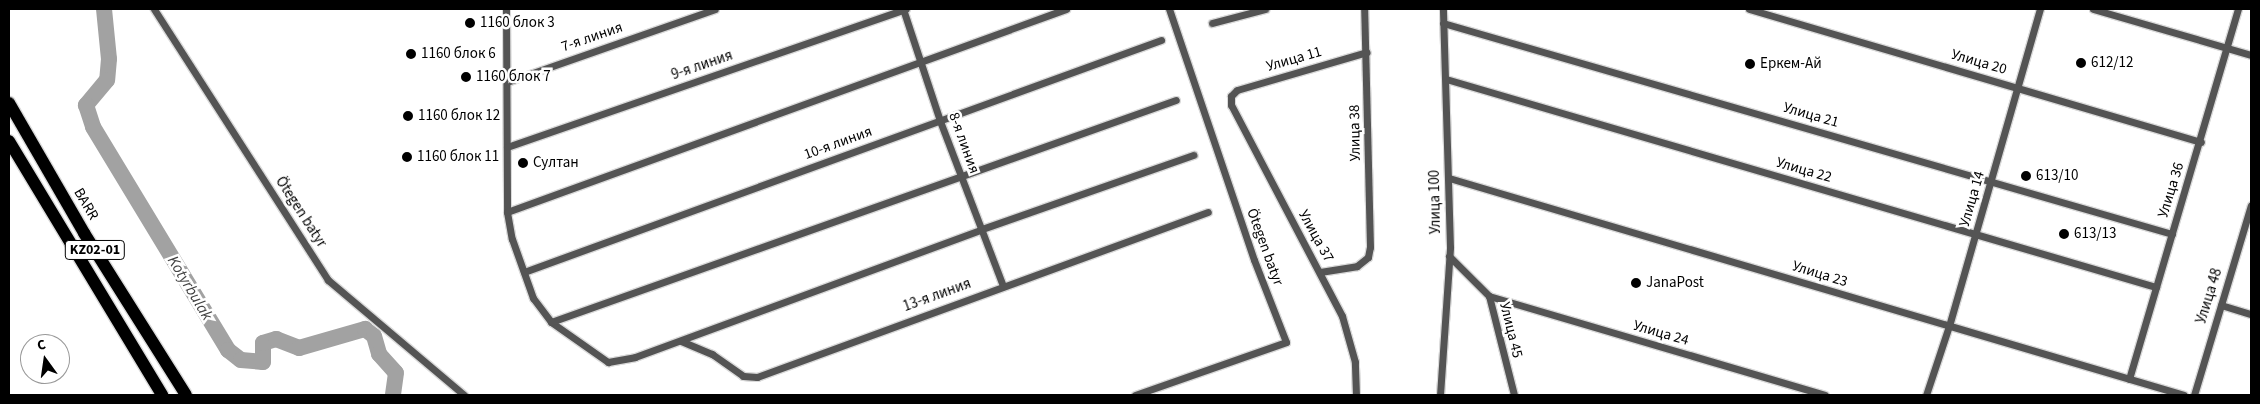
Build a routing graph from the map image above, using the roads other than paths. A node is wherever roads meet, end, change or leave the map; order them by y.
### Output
1 (154, 9) edge
2 (506, 9) edge
3 (715, 9) edge
4 (904, 9) edge
5 (1066, 9) edge
6 (1169, 9) edge
7 (1265, 9) edge
8 (1364, 9) edge
9 (1443, 9) edge
10 (1749, 9) edge
11 (2040, 9) edge
12 (2093, 9) edge
13 (2238, 9) edge
14 (1212, 23) dead end
15 (1443, 23) junction
16 (1161, 40) dead end
17 (2227, 48) junction
18 (1367, 52) junction
19 (2251, 55) edge
20 (920, 60) junction
21 (1446, 79) junction
22 (507, 82) junction
23 (2018, 88) junction
24 (1231, 96) joint
25 (1176, 100) dead end
26 (9, 103) edge
27 (940, 121) junction
28 (9, 141) edge
29 (2201, 142) junction
30 (507, 147) junction
31 (1193, 155) dead end
32 (961, 176) junction
33 (1449, 178) junction
34 (1991, 182) junction
35 (2251, 204) edge
36 (507, 212) junction
37 (1208, 212) dead end
38 (982, 229) junction
39 (1976, 234) junction
40 (2172, 234) junction
41 (1449, 256) junction
42 (524, 272) junction
43 (1320, 272) junction
44 (1003, 286) junction
45 (2156, 287) junction
46 (1489, 296) junction
47 (2221, 306) junction
48 (2251, 314) edge
49 (551, 322) junction
50 (1949, 326) junction
51 (681, 341) junction
52 (2129, 379) junction
53 (162, 395) edge
54 (186, 395) edge
55 (464, 395) edge
56 (1135, 395) edge
57 (1356, 395) edge
58 (1440, 395) edge
59 (1514, 395) edge
60 (1825, 395) edge
61 (1926, 395) edge
62 (2184, 395) edge
63 (2194, 395) edge

1 - 55 street, Ötegen batyr
2 - 22 street
3 - 22 street, 7-я линия
4 - 20 street, 8-я линия
4 - 30 street, 9-я линия
5 - 20 street
6 - 56 street, Ötegen batyr
7 - 14 street
8 - 18 street, Улица 38
9 - 15 street, Улица 100
10 - 23 street, Улица 20
11 - 23 street, Улица 14
12 - 17 street
13 - 17 street, Улица 36
15 - 21 street, Улица 100
15 - 34 street, Улица 21
16 - 27 street, 10-я линия
17 - 19 street
17 - 29 street, Улица 36
18 - 24 street, Улица 11
18 - 43 street, Улица 38
20 - 27 street, 8-я линия
20 - 36 street
21 - 33 street, Улица 100
21 - 39 street, Улица 22
22 - 30 street
23 - 29 street, Улица 20
23 - 34 street, Улица 14
24 - 43 street, Улица 37
25 - 32 street
26 - 54 highway, BARR / KZ02-01
27 - 32 street, 8-я линия
27 - 42 street, 10-я линия
28 - 53 highway, KZ02-01
29 - 40 street, Улица 36
30 - 36 street
31 - 38 street
32 - 38 street, 8-я линия
32 - 49 street
33 - 41 street, Улица 100
33 - 50 street, Улица 23
34 - 39 street, Улица 14
34 - 40 street, Улица 21
35 - 47 street, Улица 48
36 - 42 street
37 - 44 street, 13-я линия
38 - 44 street, 8-я линия
38 - 51 street
39 - 45 street, Улица 22
39 - 50 street, Улица 14
40 - 45 street, Улица 36
41 - 46 street, Улица 45
41 - 58 street, Улица 100
42 - 49 street
43 - 57 street, Улица 37
44 - 51 street, 13-я линия
45 - 52 street, Улица 36
46 - 59 street, Улица 45
46 - 60 street, Улица 24
47 - 48 street
47 - 63 street, Улица 48
49 - 51 street
50 - 52 street, Улица 23
50 - 61 street, Улица 14
52 - 62 street, Улица 23

